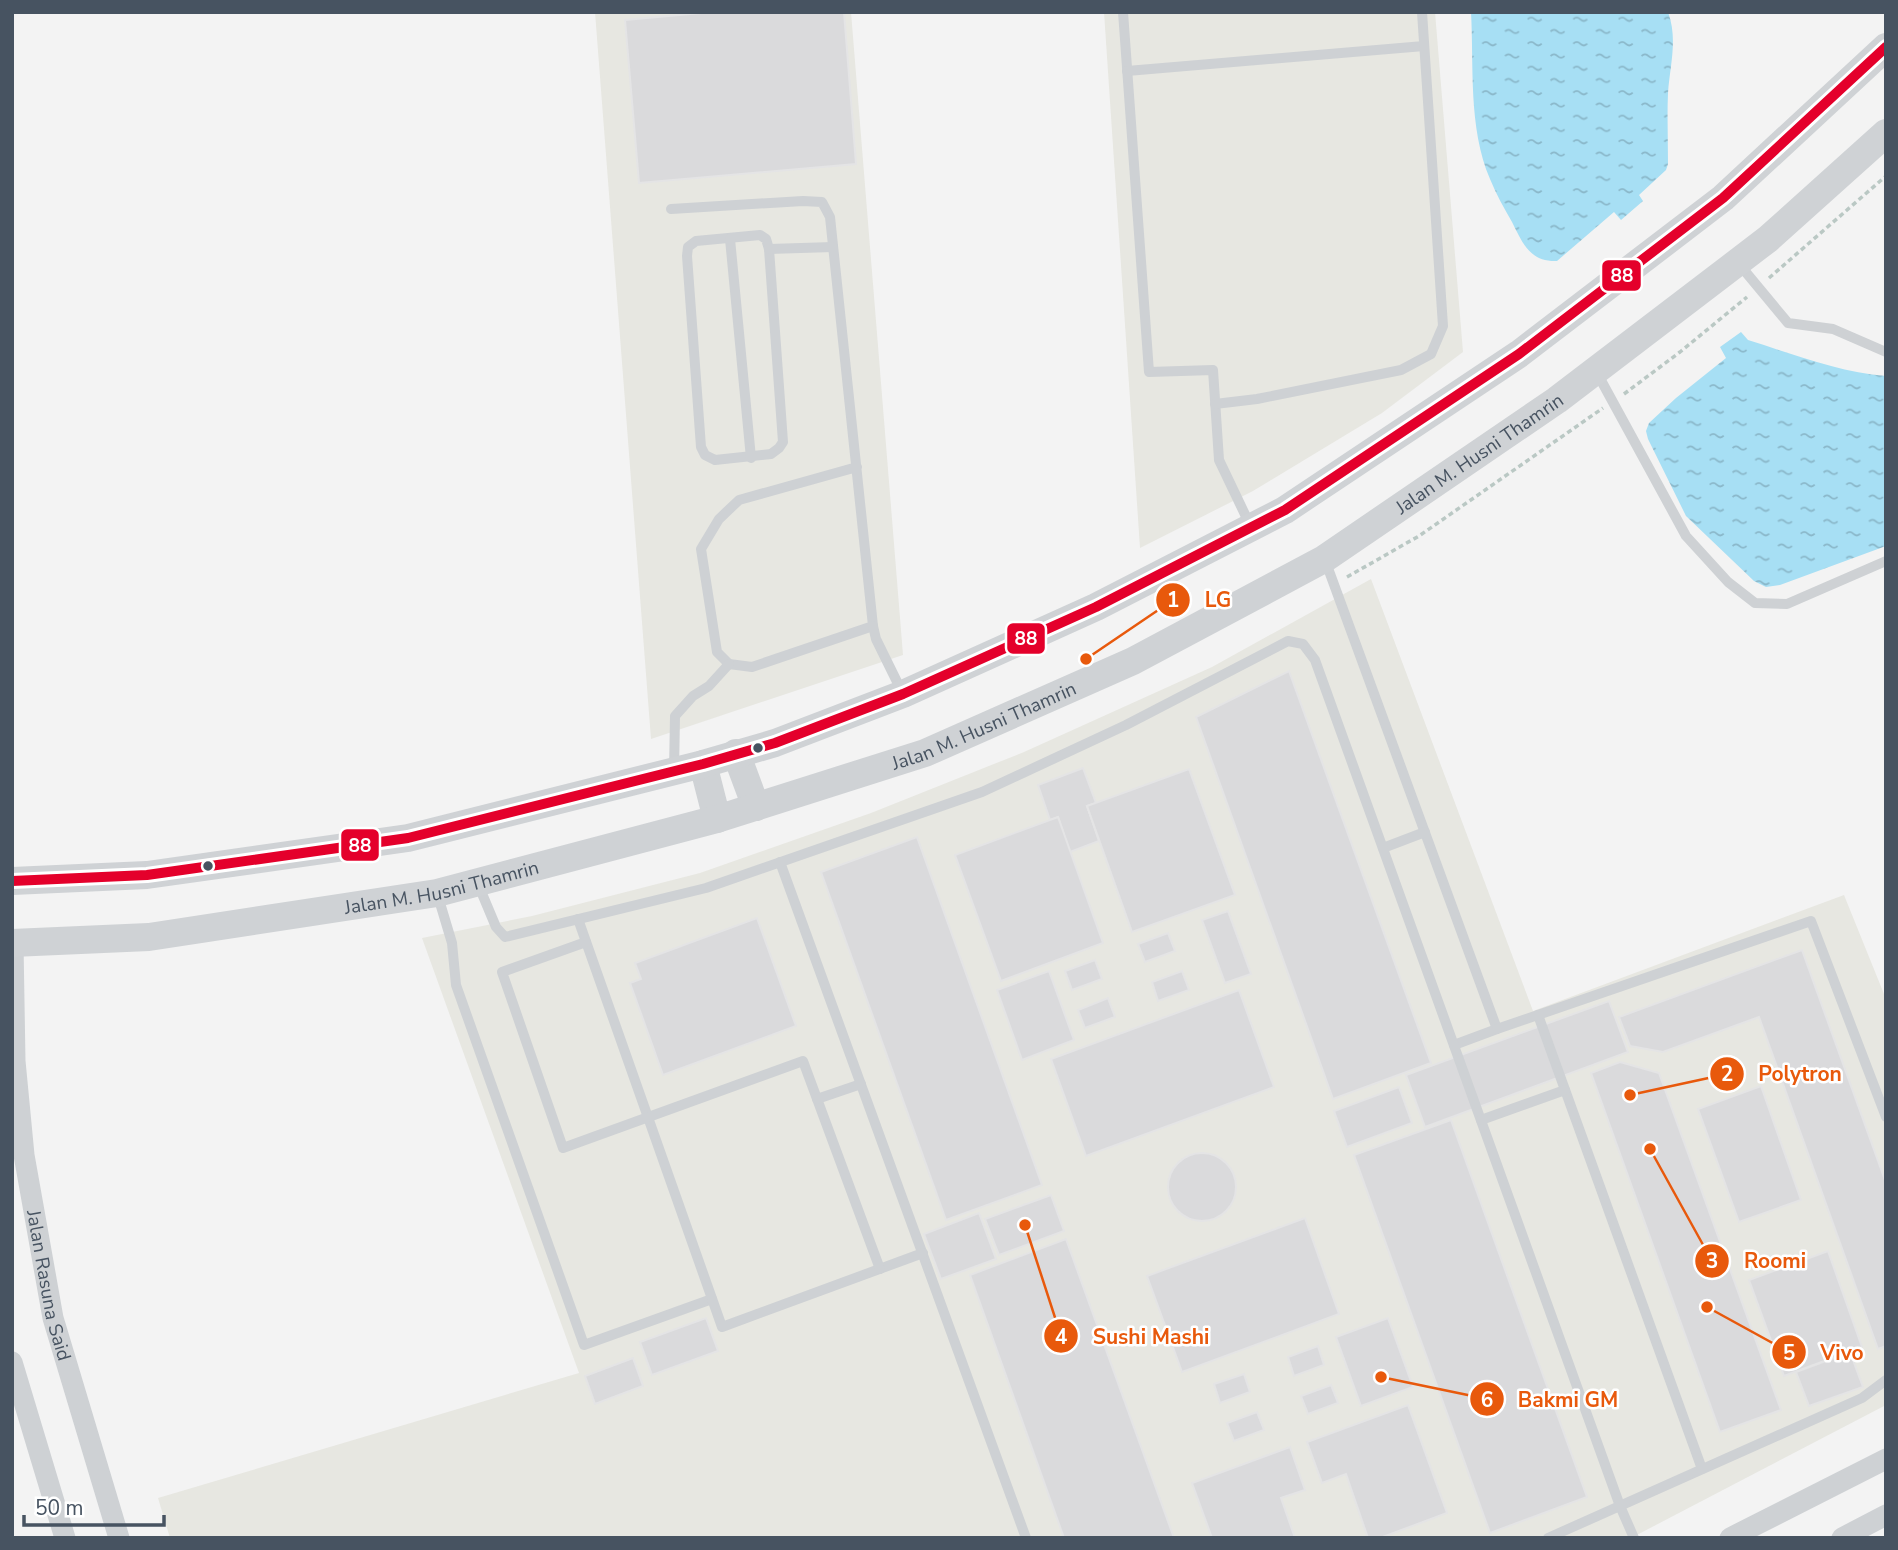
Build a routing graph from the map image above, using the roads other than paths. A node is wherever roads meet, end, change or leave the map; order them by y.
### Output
1 (1123, 12) edge
2 (1422, 12) edge
3 (1424, 46) junction
4 (1886, 47) edge
5 (1127, 71) junction
6 (1886, 134) edge
7 (671, 209) dead end
8 (730, 239) junction
9 (833, 247) junction
10 (769, 249) junction
11 (1738, 262) junction
12 (1886, 352) edge
13 (1596, 370) junction
14 (1215, 404) junction
15 (751, 457) junction
16 (857, 467) junction
17 (1251, 527) junction
18 (1324, 559) junction
19 (1886, 561) edge
20 (873, 626) junction
21 (729, 664) junction
22 (903, 694) junction
23 (736, 753) junction
24 (703, 764) junction
25 (674, 771) junction
26 (756, 807) junction
27 (718, 818) junction
28 (1424, 832) junction
29 (1383, 848) junction
30 (780, 862) junction
31 (12, 881) edge
32 (477, 882) junction
33 (437, 893) junction
34 (578, 919) junction
35 (586, 942) junction
36 (13, 943) edge
37 (1538, 1015) junction
38 (1497, 1029) junction
39 (1454, 1045) junction
40 (861, 1084) junction
41 (1565, 1090) junction
42 (817, 1099) junction
43 (648, 1118) junction
44 (1886, 1118) edge
45 (1480, 1120) junction
46 (21, 1189) edge
47 (923, 1253) junction
48 (880, 1269) junction
49 (712, 1299) junction
50 (12, 1362) edge
51 (1886, 1380) edge
52 (1886, 1459) edge
53 (1702, 1469) junction
54 (1620, 1506) junction
55 (1886, 1515) edge
56 (1844, 1537) edge
57 (65, 1538) edge
58 (119, 1538) edge
59 (1026, 1538) edge
60 (1548, 1538) edge
61 (1634, 1538) edge
62 (1730, 1538) edge

1 - 5 lane
2 - 3 lane
3 - 5 lane
3 - 14 lane
4 - 17 main road
5 - 14 lane
6 - 11 main road, Jalan M. Husni Thamrin
7 - 9 lane
8 - 10 lane
8 - 15 lane
8 - 15 lane
9 - 10 lane
9 - 16 lane
10 - 15 lane
11 - 12 lane
11 - 13 main road, Jalan M. Husni Thamrin
13 - 18 main road, Jalan M. Husni Thamrin
13 - 19 lane
14 - 17 lane
16 - 20 lane
16 - 21 lane
17 - 22 main road
18 - 26 main road, Jalan M. Husni Thamrin
18 - 28 lane
20 - 21 lane
20 - 22 lane
21 - 25 lane
22 - 23 main road
23 - 24 main road
23 - 26 main road
24 - 25 main road
24 - 27 main road
25 - 31 main road
26 - 27 main road, Jalan M. Husni Thamrin
27 - 32 main road, Jalan M. Husni Thamrin
28 - 29 lane
28 - 38 lane
29 - 30 lane
29 - 39 lane
30 - 34 lane
30 - 40 lane
32 - 33 main road, Jalan M. Husni Thamrin
32 - 34 lane
33 - 36 main road, Jalan M. Husni Thamrin
33 - 49 lane
34 - 35 lane
35 - 43 lane
35 - 43 lane
36 - 46 street, Jalan Rasuna Said
37 - 38 lane
37 - 41 lane
37 - 44 lane
38 - 39 lane
39 - 45 lane
40 - 42 lane
40 - 47 lane
41 - 45 lane
41 - 53 lane
42 - 43 lane
42 - 48 lane
43 - 49 lane
45 - 54 lane
46 - 58 street, Jalan Rasuna Said
47 - 48 lane
47 - 59 lane
48 - 49 lane
50 - 57 street
51 - 53 lane
52 - 62 street
53 - 54 lane
54 - 60 lane
54 - 61 lane
55 - 56 street

